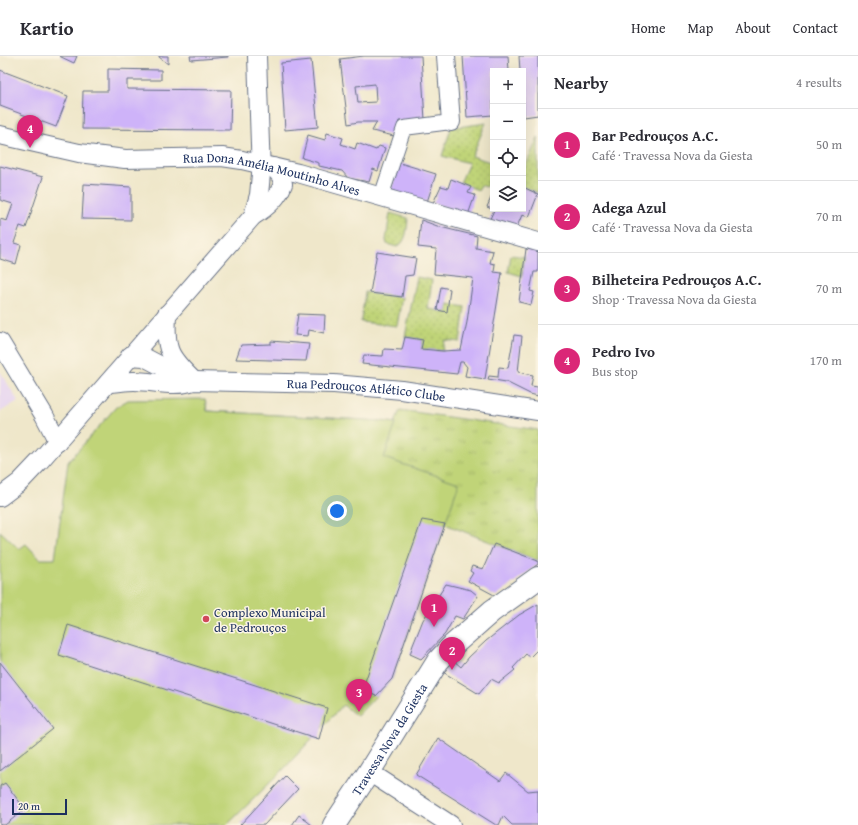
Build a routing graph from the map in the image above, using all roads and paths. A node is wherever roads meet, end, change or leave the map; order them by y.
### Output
1 (257, 56) edge
2 (446, 56) edge
3 (452, 122) joint
4 (0, 135) edge
5 (267, 165) junction
6 (381, 197) junction
7 (538, 242) edge
8 (167, 314) junction
9 (0, 342) edge
10 (130, 356) junction
11 (194, 381) junction
12 (108, 383) junction
13 (538, 411) edge
14 (58, 442) junction
15 (0, 497) edge
16 (538, 578) edge
17 (369, 772) junction
18 (334, 825) edge
19 (451, 825) edge

1 - 5 street
2 - 3 street
3 - 6 street
4 - 5 street, Rua Dona Amélia Moutinho Alves
5 - 6 street, Rua Dona Amélia Moutinho Alves
5 - 8 street
6 - 7 street, Rua Dona Amélia Moutinho Alves
8 - 10 street
8 - 11 street
9 - 14 street
10 - 11 street, Rua Pedrouços Atlético Clube
10 - 12 street
11 - 12 street, Rua Pedrouços Atlético Clube
11 - 13 street, Rua Pedrouços Atlético Clube
12 - 14 street
14 - 15 street
16 - 17 street, Travessa Nova da Giesta
17 - 18 street, Travessa Nova da Giesta
17 - 19 street

